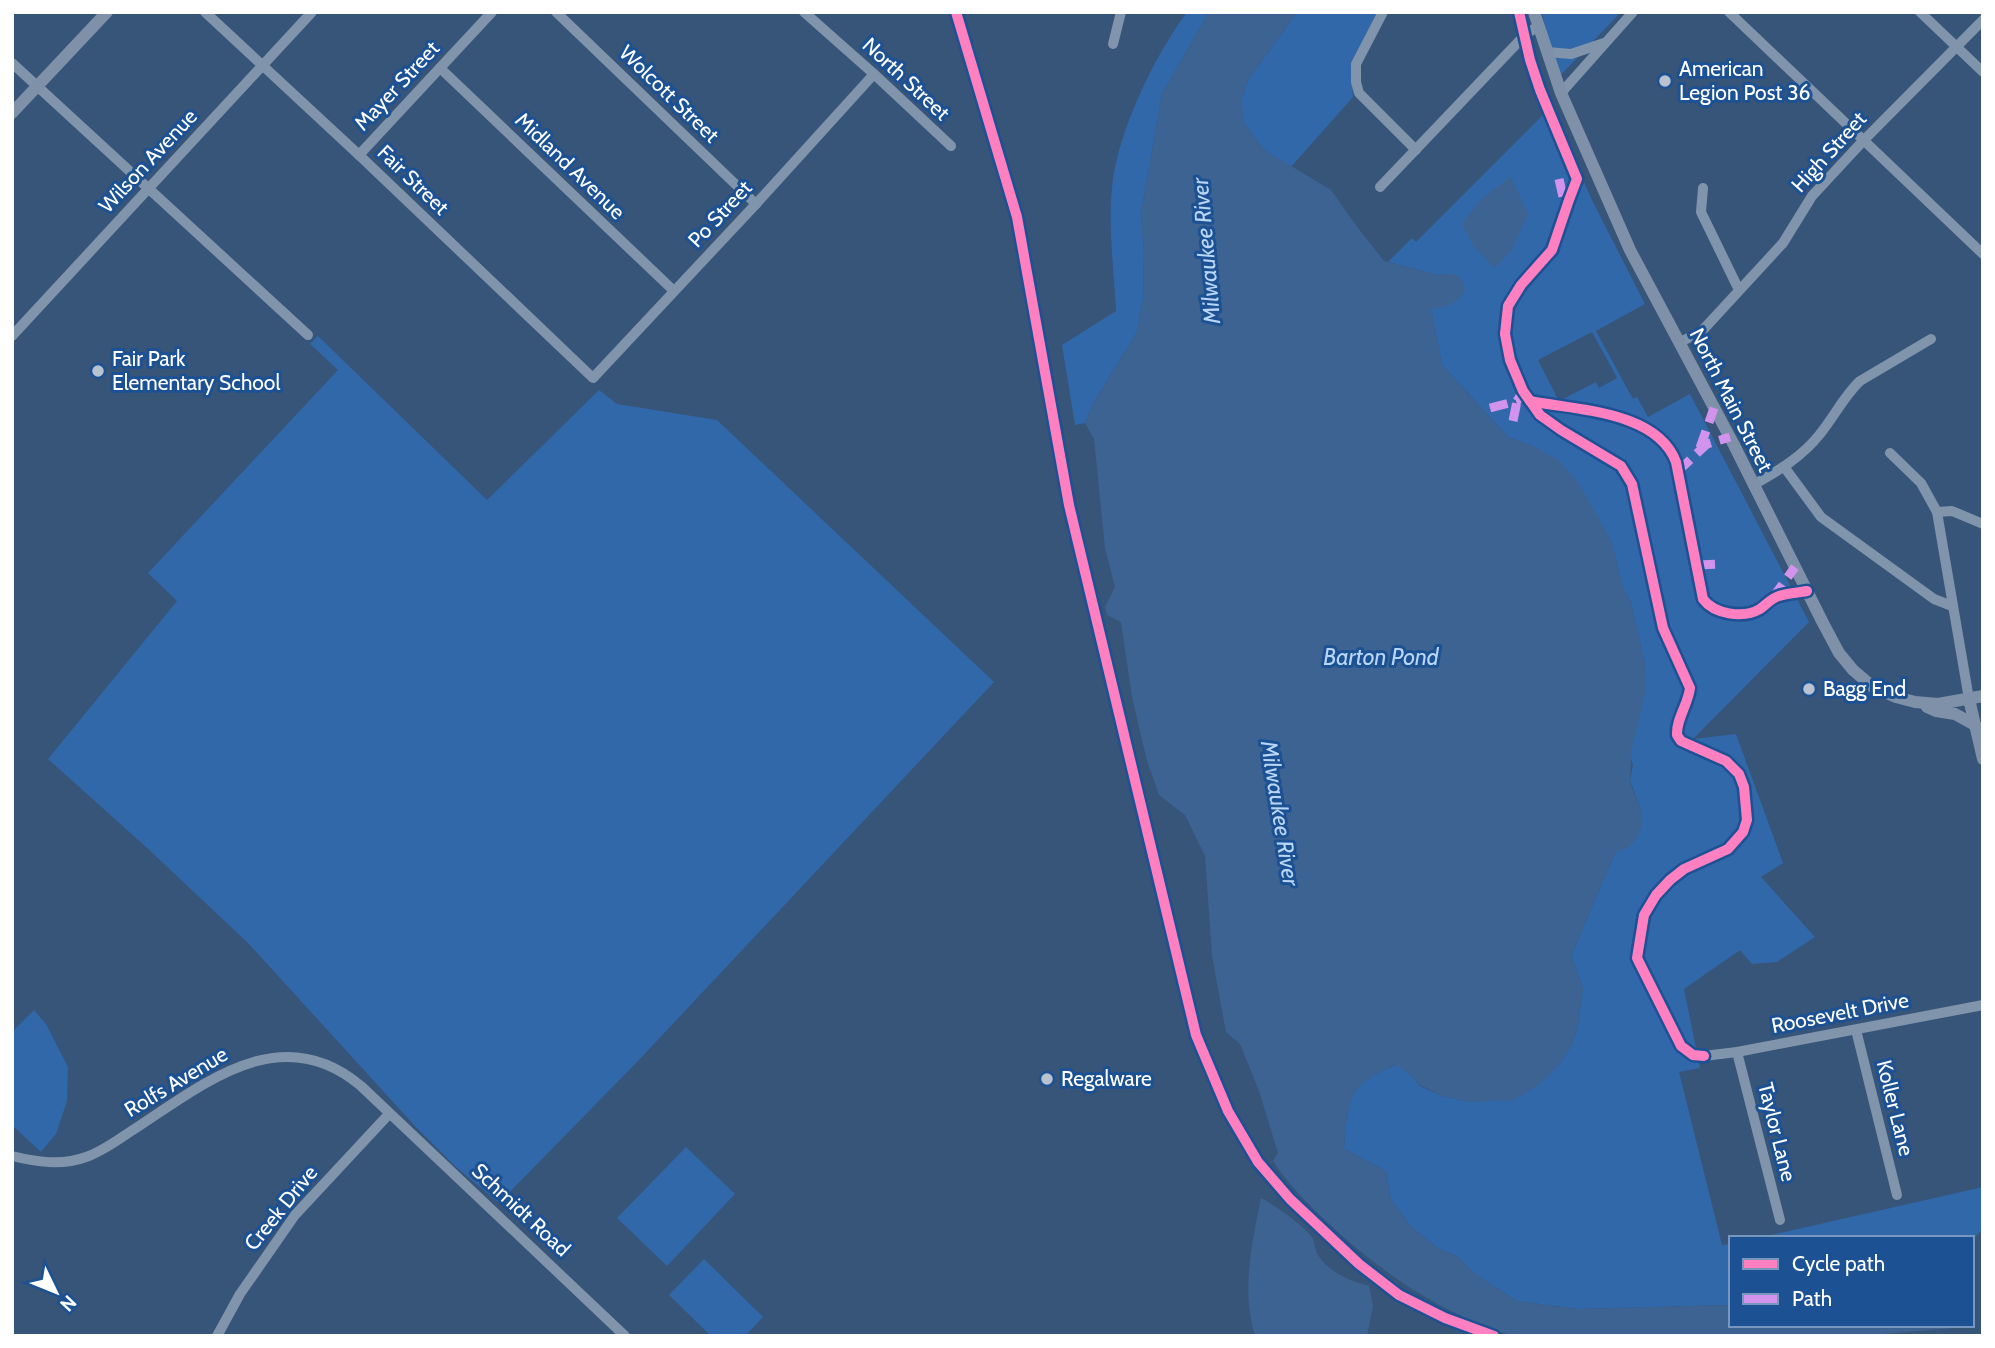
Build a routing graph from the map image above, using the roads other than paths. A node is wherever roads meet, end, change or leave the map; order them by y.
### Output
1 (107, 12) edge
2 (205, 12) edge
3 (312, 12) edge
4 (492, 12) edge
5 (556, 12) edge
6 (804, 12) edge
7 (1121, 12) edge
8 (1383, 12) edge
9 (1534, 12) edge
10 (1633, 12) edge
11 (1729, 12) edge
12 (1920, 12) edge
13 (1983, 20) edge
14 (1538, 26) junction
15 (1604, 43) junction
16 (1112, 44) dead end
17 (1956, 47) junction
18 (1547, 52) junction
19 (12, 63) edge
20 (262, 65) junction
21 (439, 68) junction
22 (1983, 72) edge
23 (874, 74) junction
24 (38, 87) junction
25 (1561, 93) junction
26 (12, 113) edge
27 (1863, 141) junction
28 (951, 146) dead end
29 (1416, 150) junction
30 (359, 155) junction
31 (1380, 187) dead end
32 (1703, 188) dead end
33 (149, 189) junction
34 (756, 204) junction
35 (1983, 254) edge
36 (1739, 290) junction
37 (674, 292) junction
38 (308, 335) dead end
39 (12, 336) edge
40 (1931, 339) dead end
41 (1680, 342) junction
42 (593, 378) joint
43 (1890, 453) dead end
44 (1785, 468) junction
45 (1753, 485) junction
46 (1937, 512) junction
47 (1983, 524) edge
48 (1952, 606) junction
49 (1983, 696) edge
50 (1969, 699) junction
51 (1915, 702) junction
52 (1975, 725) junction
53 (1982, 751) edge
54 (1983, 1005) edge
55 (1856, 1030) junction
56 (1737, 1052) junction
57 (1704, 1056) dead end
58 (389, 1114) junction
59 (12, 1156) edge
60 (1897, 1195) dead end
61 (1780, 1220) dead end
62 (217, 1336) edge
63 (625, 1336) edge

1 - 24 main road
2 - 20 street, Fair Street
3 - 20 street, Wilson Avenue
4 - 21 street, Mayer Street
5 - 34 street, Wolcott Street
6 - 23 street, North Street
7 - 16 street
8 - 29 street
9 - 14 main road, North Main Street
10 - 15 street
11 - 27 street
12 - 17 street
13 - 17 street, High Street
14 - 18 main road, North Main Street
14 - 29 street
15 - 18 street
15 - 25 street
17 - 22 street
17 - 27 street, High Street
18 - 25 main road, North Main Street
19 - 24 street
20 - 30 street, Fair Street
20 - 33 street, Wilson Avenue
21 - 30 street, Mayer Street
21 - 37 street, Midland Avenue
23 - 28 street, North Street
23 - 34 street, Po Street
24 - 26 main road
24 - 33 street
25 - 41 main road, North Main Street
27 - 35 street
27 - 36 street, High Street
29 - 31 street
30 - 42 street, Fair Street
32 - 36 street
33 - 38 street
33 - 39 street, Wilson Avenue
34 - 37 street, Po Street
36 - 41 street, High Street
37 - 42 street, Po Street
40 - 44 street
41 - 45 main road, North Main Street
43 - 46 street
44 - 45 street
44 - 48 street
45 - 51 main road, North Main Street
46 - 47 street
46 - 48 street
48 - 50 street
49 - 50 main road, North Main Street
50 - 51 main road, North Main Street
50 - 52 main road
51 - 52 main road
52 - 53 main road
54 - 55 street, Roosevelt Drive
55 - 56 street, Roosevelt Drive
55 - 60 street, Koller Lane
56 - 57 street, Roosevelt Drive
56 - 61 street, Taylor Lane
58 - 59 street, Rolfs Avenue
58 - 62 street, Creek Drive
58 - 63 street, Schmidt Road

